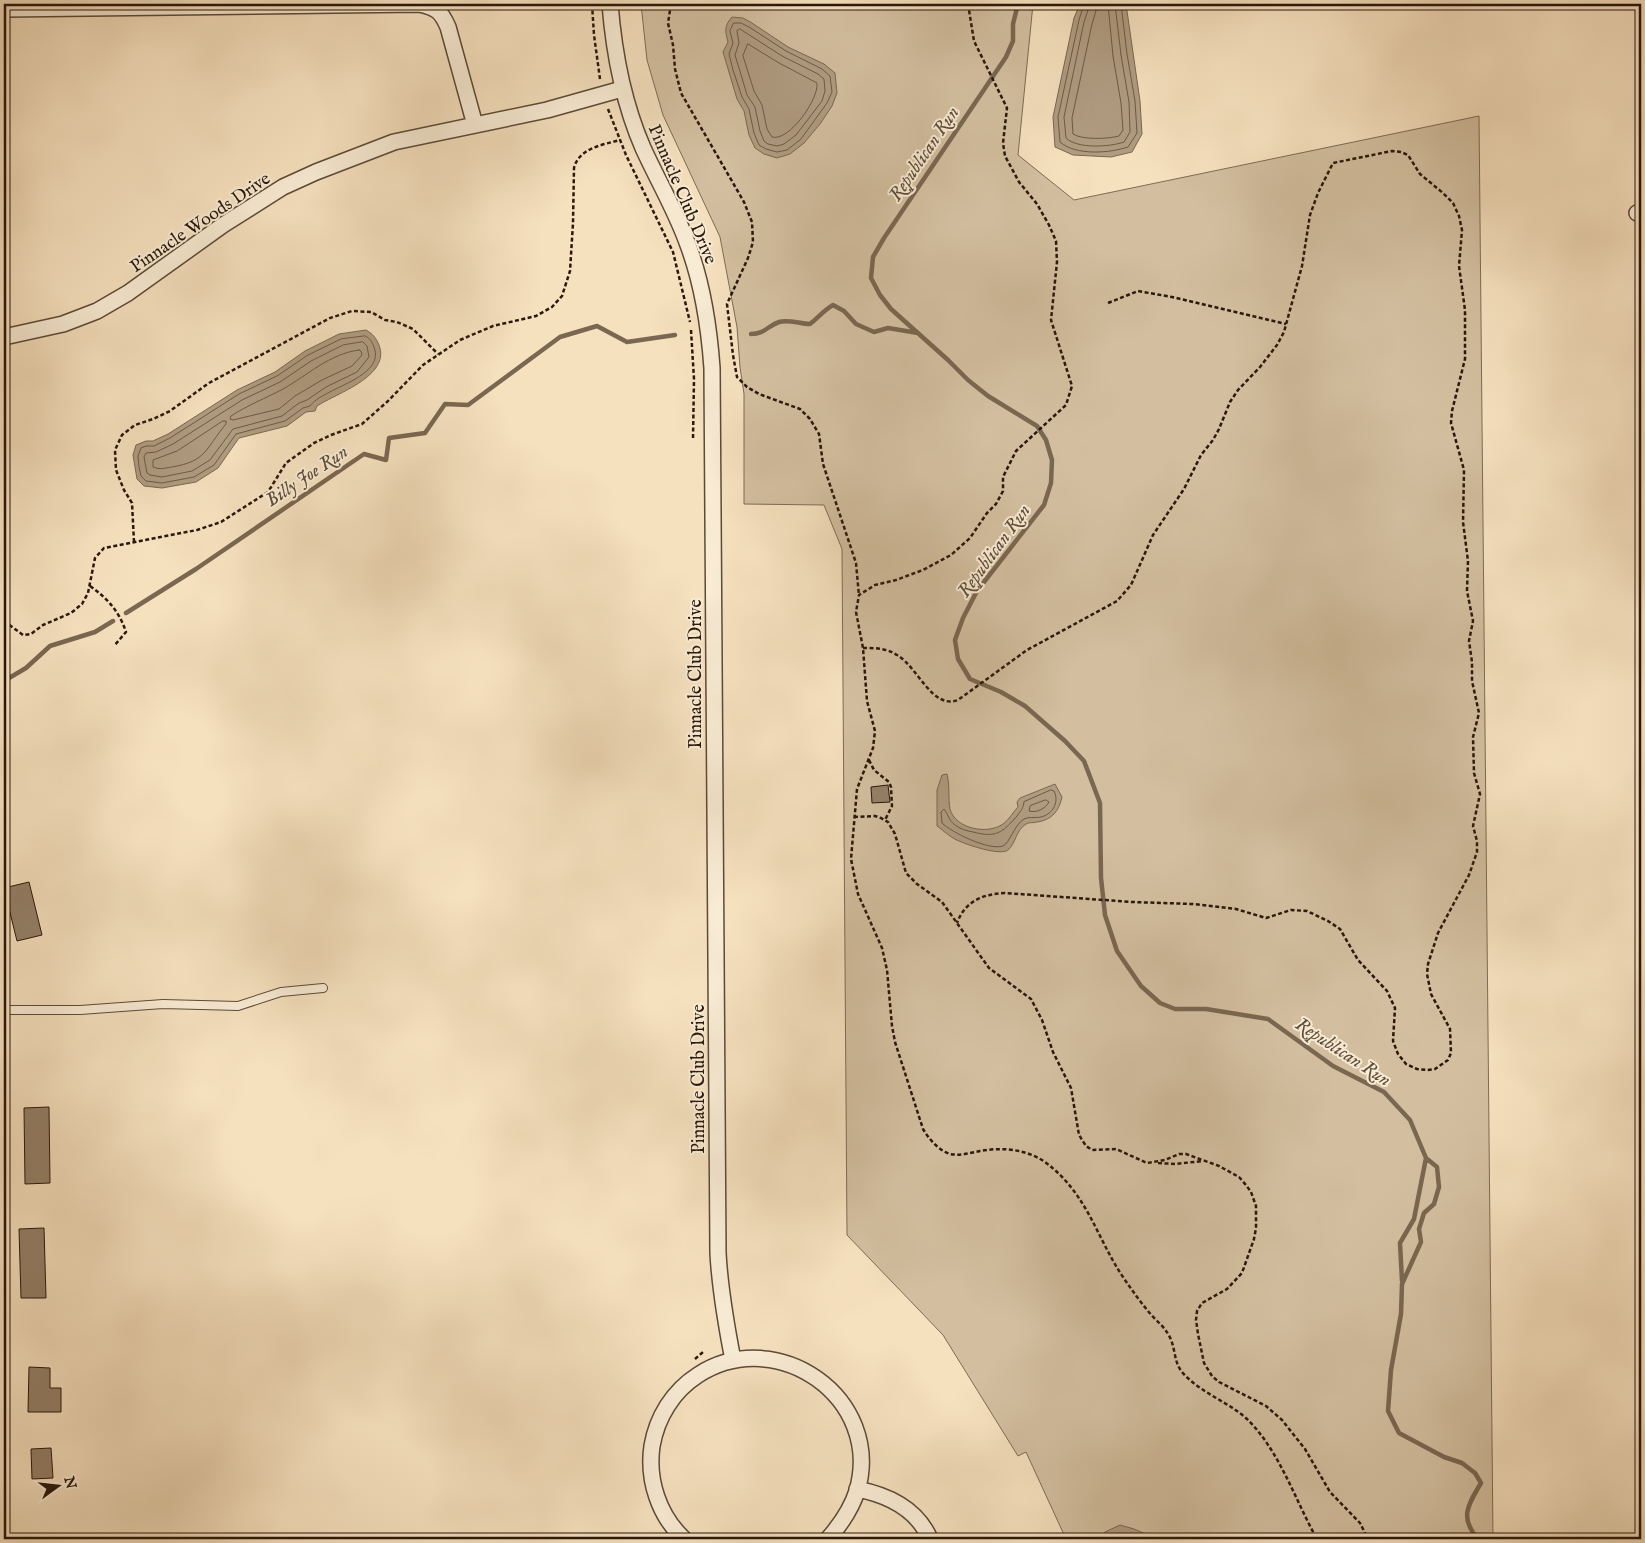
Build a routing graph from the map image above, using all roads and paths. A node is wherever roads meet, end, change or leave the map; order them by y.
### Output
1 (592, 4) edge
2 (610, 4) edge
3 (671, 4) edge
4 (968, 4) edge
5 (4, 9) edge
6 (622, 89) junction
7 (604, 94) junction
8 (475, 125) junction
9 (620, 140) junction
10 (1108, 303) dead end
11 (1286, 324) junction
12 (4, 337) edge
13 (438, 354) junction
14 (693, 439) dead end
15 (134, 542) junction
16 (90, 586) junction
17 (859, 595) junction
18 (4, 621) edge
19 (114, 646) dead end
20 (863, 648) junction
21 (869, 760) junction
22 (854, 817) junction
23 (885, 820) junction
24 (958, 923) junction
25 (323, 988) dead end
26 (4, 1010) edge
27 (1204, 1161) junction
28 (1157, 1162) junction
29 (733, 1360) junction
30 (857, 1489) junction
31 (684, 1539) edge
32 (828, 1539) edge
33 (930, 1539) edge
34 (1317, 1539) edge
35 (1368, 1539) edge

1 - 7 path
2 - 6 street, Pinnacle Club Drive
3 - 17 path
4 - 17 path
5 - 8 street
6 - 7 street, Pinnacle Woods Drive
6 - 29 street, Pinnacle Club Drive
7 - 8 street, Pinnacle Woods Drive
7 - 9 path
8 - 12 street, Pinnacle Woods Drive
9 - 13 path
9 - 14 path
10 - 11 path
11 - 20 path
11 - 24 path
13 - 15 path
13 - 15 path
15 - 16 path
16 - 18 path
16 - 19 path
17 - 20 path
20 - 21 path
21 - 22 path
21 - 23 path
22 - 23 path
22 - 34 path
23 - 24 path
24 - 28 path
25 - 26 lane
27 - 28 path
27 - 28 path
27 - 35 path
29 - 30 street
29 - 31 street
30 - 32 street
30 - 33 street

